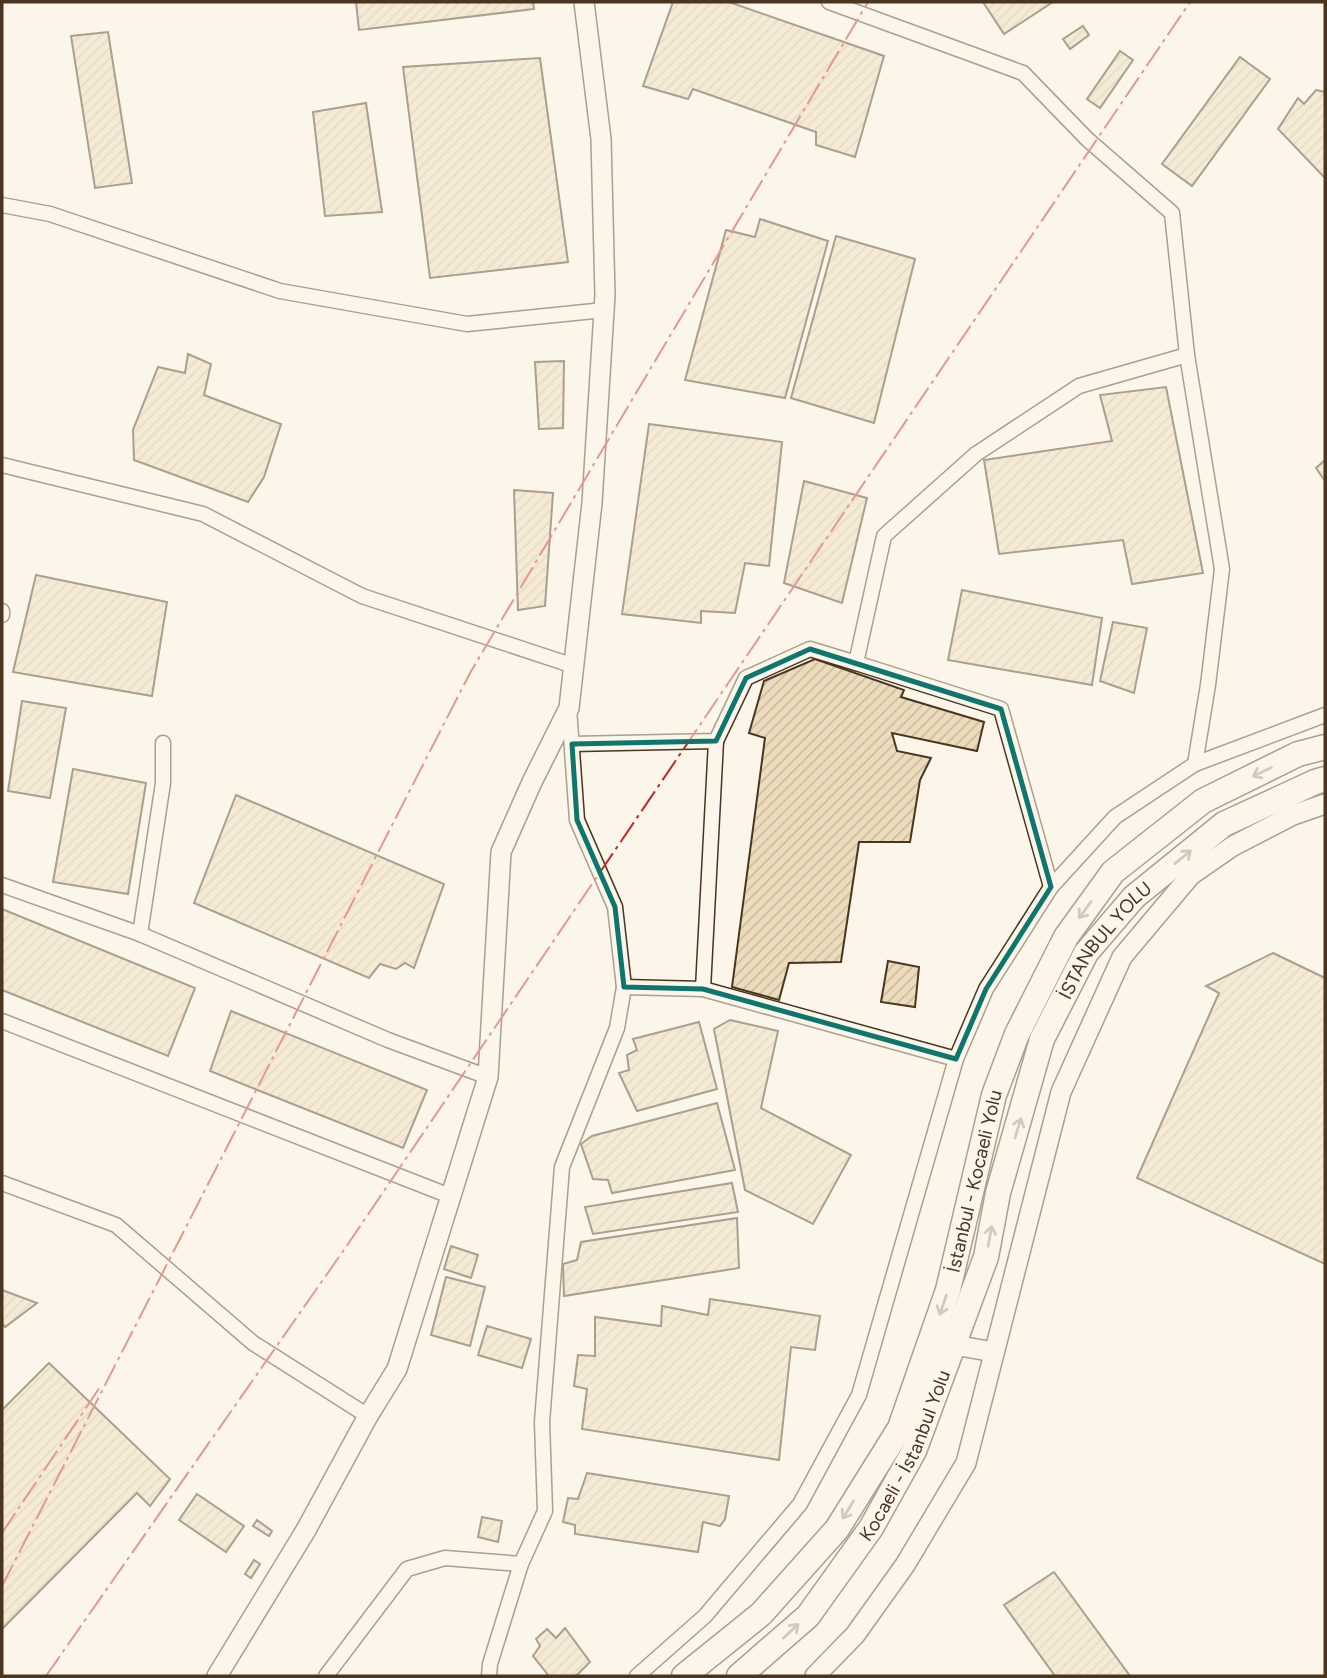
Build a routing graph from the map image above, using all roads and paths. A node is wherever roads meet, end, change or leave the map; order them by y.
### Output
1 (584, 2) edge
2 (829, 2) edge
3 (2, 205) edge
4 (604, 310) junction
5 (1187, 355) junction
6 (2, 466) edge
7 (856, 663) junction
8 (574, 666) junction
9 (569, 708) junction
10 (1325, 715) edge
11 (716, 741) junction
12 (163, 743) dead end
13 (572, 744) junction
14 (1325, 747) edge
15 (1195, 764) junction
16 (1325, 779) edge
17 (1325, 804) edge
18 (2, 885) edge
19 (1051, 887) junction
20 (140, 934) junction
21 (624, 987) junction
22 (703, 989) junction
23 (2, 1021) edge
24 (956, 1059) junction
25 (488, 1077) junction
26 (2, 1183) edge
27 (998, 1193) joint
28 (450, 1196) junction
29 (954, 1345) junction
30 (994, 1352) junction
31 (369, 1416) junction
32 (521, 1564) junction
33 (217, 1676) edge
34 (326, 1676) edge
35 (489, 1676) edge
36 (637, 1676) edge
37 (684, 1676) edge
38 (739, 1676) edge
39 (815, 1676) edge

1 - 4 street
2 - 5 street
3 - 4 street
4 - 8 street
5 - 7 street
5 - 15 street
6 - 8 street
7 - 11 street
7 - 19 street
8 - 9 street
9 - 13 street
9 - 25 street
10 - 15 street
11 - 13 street
11 - 22 street
12 - 20 street
13 - 21 street
14 -> 37 highway, İstanbul - Kocaeli Yolu
15 - 19 street
27 -> 16 highway, İSTANBUL YOLU
17 - 30 street
18 - 20 street
19 - 24 street
20 - 25 street
21 - 22 street
21 - 32 street
22 - 24 street
23 - 28 street
24 - 36 street
25 - 28 street
26 - 31 street
29 -> 27 highway, Kocaeli - İstanbul Yolu
28 - 31 street
29 - 30 street
38 -> 29 highway, Kocaeli - İstanbul Yolu
30 - 39 street
31 - 33 street
32 - 34 street
32 - 35 street

